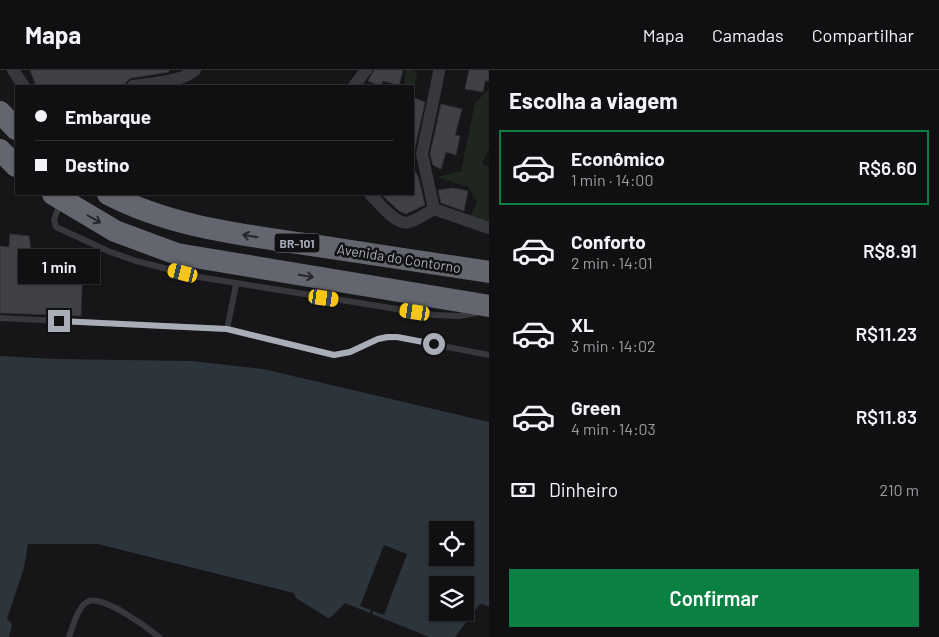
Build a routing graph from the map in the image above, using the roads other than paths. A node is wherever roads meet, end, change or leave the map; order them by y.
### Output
1 (14, 70) edge
2 (195, 70) edge
3 (366, 70) edge
4 (439, 72) dead end
5 (23, 85) edge
6 (139, 85) edge
7 (355, 85) edge
8 (0, 112) edge
9 (15, 127) edge
10 (0, 150) edge
11 (15, 165) edge
12 (110, 195) edge
13 (371, 195) edge
14 (57, 197) edge
15 (434, 210) junction
16 (489, 228) edge
17 (489, 272) edge
18 (238, 275) junction
19 (489, 306) edge
20 (489, 312) edge
21 (0, 318) edge
22 (227, 329) junction
23 (489, 355) edge
24 (69, 637) edge
25 (159, 637) edge

1 - 5 street
2 - 6 street
3 - 7 street
4 - 15 street
8 - 9 highway
10 - 11 highway
17 -> 12 highway, Avenida do Contorno / BR-101
13 - 15 street
14 - 18 highway, BR-101
15 - 16 street
18 -> 19 highway, BR-101
18 - 20 lane
18 - 22 lane
21 - 22 lane
22 - 23 lane
24 - 25 lane

